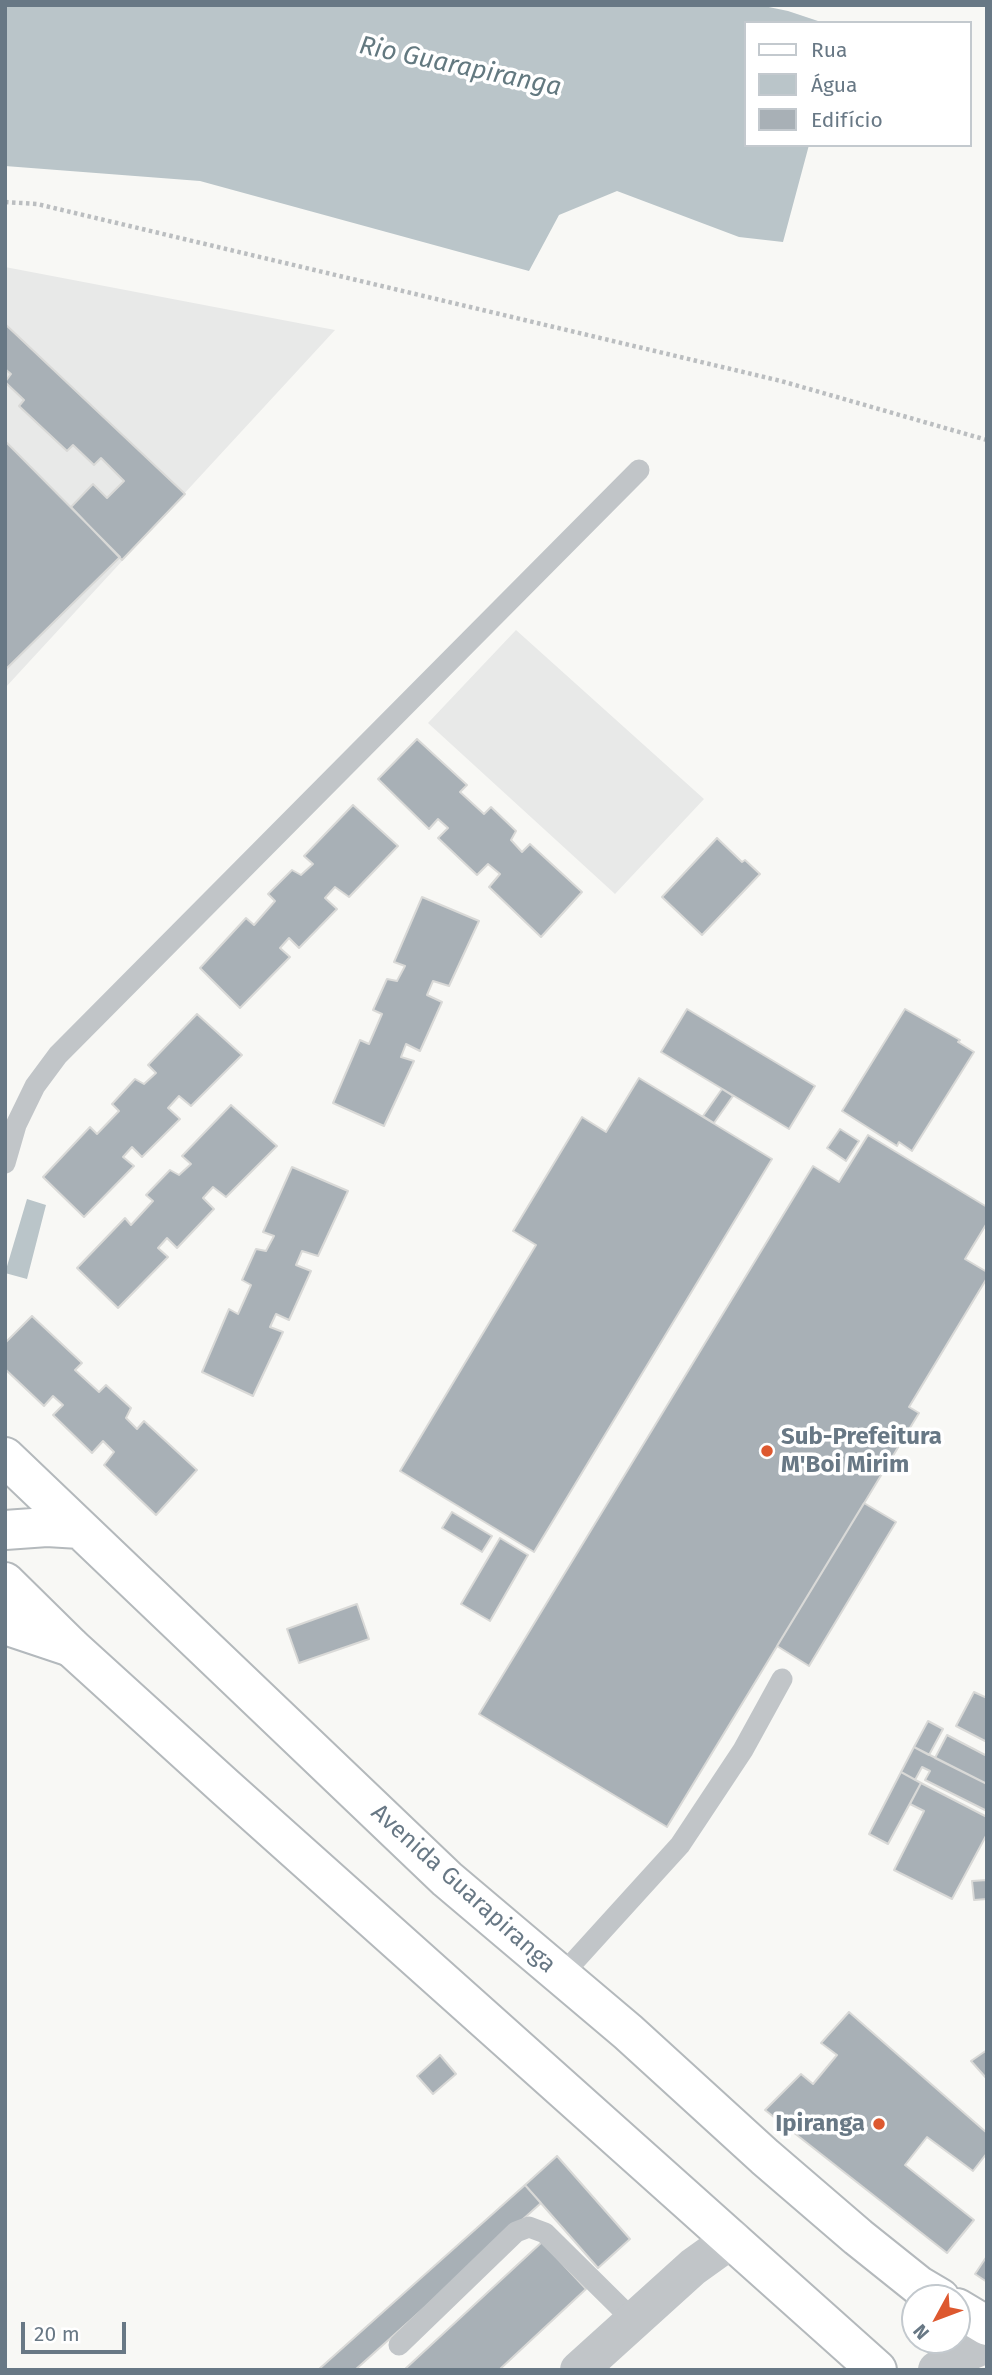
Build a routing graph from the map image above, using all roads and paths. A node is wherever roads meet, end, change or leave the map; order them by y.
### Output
1 (5, 202) edge
2 (987, 440) edge
3 (639, 470) dead end
4 (5, 1163) edge
5 (5, 1457) edge
6 (80, 1529) junction
7 (5, 1530) edge
8 (5, 1582) edge
9 (5, 1625) edge
10 (71, 1647) junction
11 (782, 1679) dead end
12 (561, 1976) junction
13 (732, 2239) junction
14 (917, 2284) edge
15 (971, 2316) edge
16 (633, 2320) junction
17 (987, 2326) edge
18 (987, 2344) edge
19 (399, 2345) dead end
20 (579, 2370) edge
21 (877, 2370) edge
22 (937, 2370) edge

1 - 2 path
3 - 4 lane
5 - 6 main road, Avenida Guarapiranga
6 - 7 main road
6 - 12 main road, Avenida Guarapiranga
8 - 10 main road
9 - 10 main road
10 - 13 main road
11 - 12 lane
12 - 14 main road, Avenida Guarapiranga
13 - 16 street
13 - 21 main road
15 - 17 main road
16 - 19 lane
16 - 20 street
18 - 22 street

